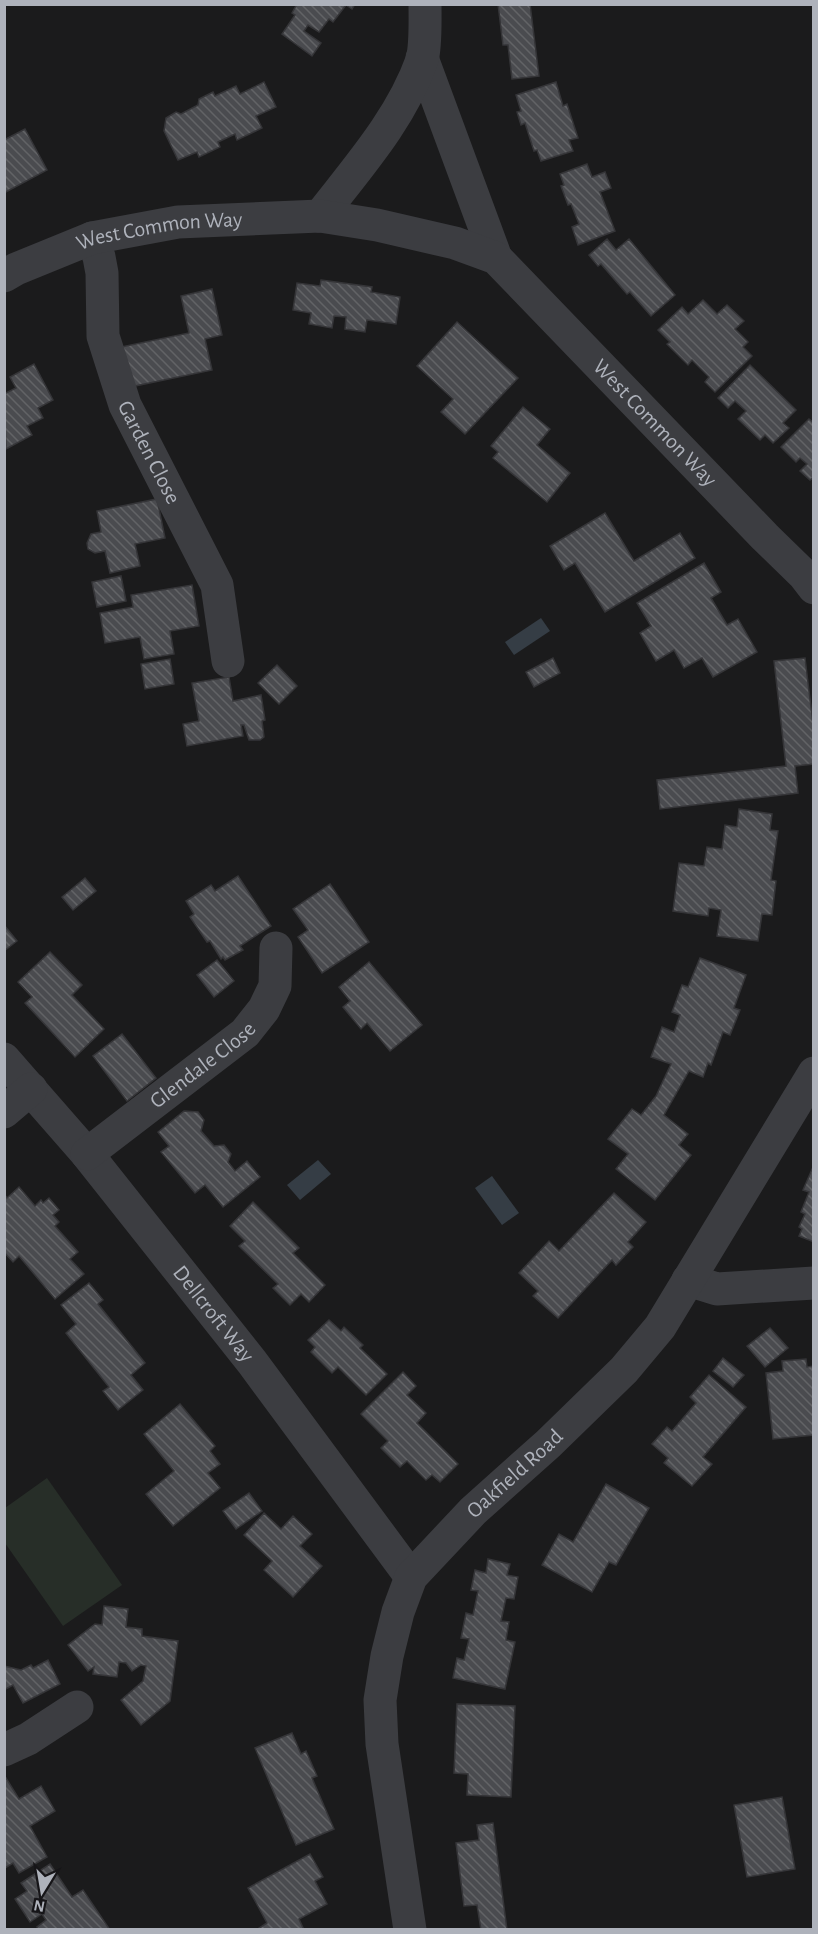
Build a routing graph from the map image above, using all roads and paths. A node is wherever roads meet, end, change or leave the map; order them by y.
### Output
1 (424, 4) edge
2 (422, 58) junction
3 (320, 216) junction
4 (92, 238) junction
5 (496, 258) junction
6 (4, 276) edge
7 (813, 588) edge
8 (228, 661) dead end
9 (276, 948) dead end
10 (4, 1059) edge
11 (813, 1073) edge
12 (31, 1089) junction
13 (4, 1112) edge
14 (87, 1154) junction
15 (688, 1280) junction
16 (813, 1283) edge
17 (411, 1577) junction
18 (77, 1707) dead end
19 (4, 1750) edge
20 (410, 1929) edge

1 - 2 street
2 - 3 street
2 - 5 street, West Common Way
3 - 4 street, West Common Way
3 - 5 street, West Common Way
4 - 6 street, West Common Way
4 - 8 street, Garden Close
5 - 7 street, West Common Way
9 - 14 street, Glendale Close
10 - 12 street, Dellcroft Way
11 - 15 street, Oakfield Road
12 - 13 street
12 - 14 street, Dellcroft Way
14 - 17 street, Dellcroft Way
15 - 16 street
15 - 17 street, Oakfield Road
17 - 20 street, Oakfield Road
18 - 19 street

